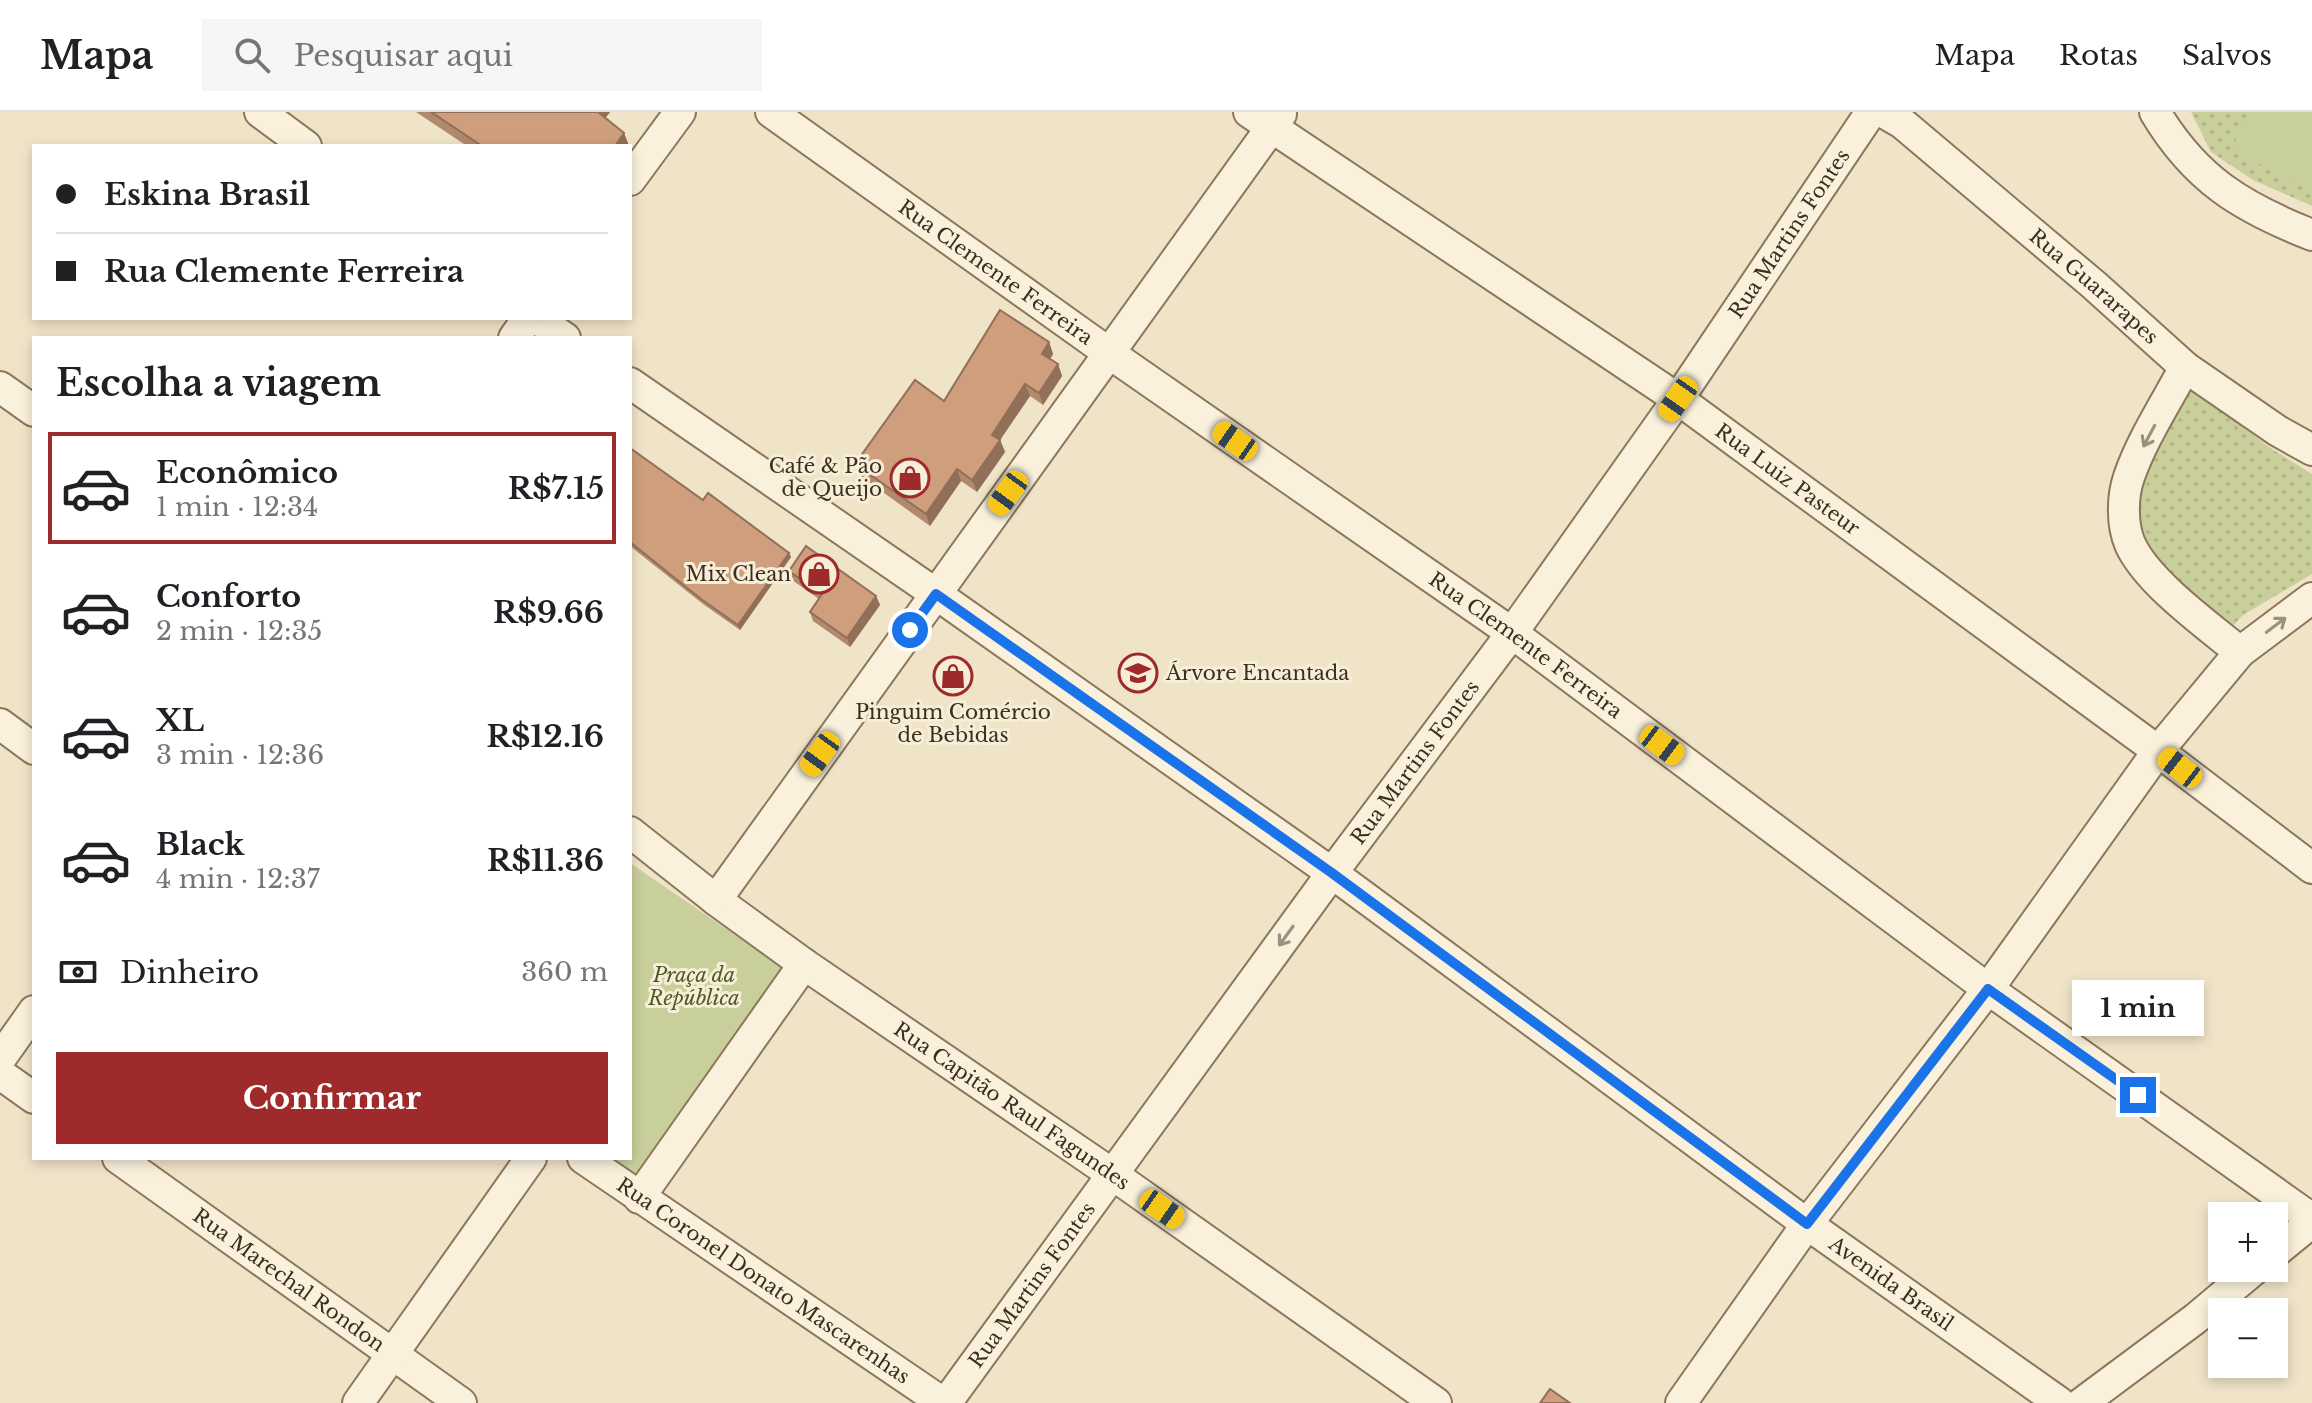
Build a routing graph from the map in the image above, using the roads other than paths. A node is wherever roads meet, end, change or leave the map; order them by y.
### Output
1 (260, 112) edge
2 (680, 112) edge
3 (771, 112) edge
4 (1871, 112) edge
5 (1883, 112) edge
6 (2155, 112) edge
7 (1267, 117) edge
8 (303, 144) edge
9 (632, 177) edge
10 (2312, 235) edge
11 (539, 320) edge
12 (562, 336) edge
13 (1109, 353) junction
14 (2185, 367) junction
15 (632, 384) edge
16 (0, 387) edge
17 (1678, 399) junction
18 (32, 410) edge
19 (2312, 450) edge
20 (936, 594) junction
21 (2312, 598) edge
22 (1512, 633) junction
23 (2240, 652) junction
24 (0, 724) edge
25 (32, 748) edge
26 (2158, 751) junction
27 (632, 834) edge
28 (2312, 868) edge
29 (1332, 873) junction
30 (716, 900) junction
31 (804, 964) junction
32 (1988, 989) junction
33 (32, 1014) edge
34 (0, 1059) edge
35 (0, 1074) edge
36 (32, 1097) edge
37 (121, 1160) edge
38 (530, 1160) edge
39 (586, 1160) edge
40 (1112, 1174) junction
41 (639, 1198) junction
42 (2312, 1220) edge
43 (1807, 1224) junction
44 (2288, 1241) edge
45 (2239, 1282) edge
46 (393, 1354) junction
47 (358, 1403) edge
48 (461, 1403) edge
49 (945, 1403) edge
50 (1436, 1403) edge
51 (1681, 1403) edge
52 (2060, 1403) edge
53 (2082, 1403) edge

1 - 8 street
2 - 9 street
3 - 13 street, Rua Clemente Ferreira
4 - 17 street, Rua Martins Fontes
5 - 14 street, Rua Guararapes
6 - 10 street
7 - 13 street
7 - 17 street, Rua Luiz Pasteur
11 - 12 street
13 - 20 street
13 - 22 street, Rua Clemente Ferreira
14 - 19 street, Rua Guararapes
14 -> 23 street
15 - 20 street, Avenida Brasil
16 - 18 street
17 - 22 street, Rua Martins Fontes
17 - 26 street, Rua Luiz Pasteur
20 - 29 street, Avenida Brasil
20 - 30 street
23 -> 21 street
22 - 29 street, Rua Martins Fontes
22 - 32 street, Rua Clemente Ferreira
23 - 26 street
24 - 25 street
26 - 28 street, Rua Luiz Pasteur
26 - 32 street
27 - 30 street, Rua Capitão Raul Fagundes
29 -> 40 street, Rua Martins Fontes
29 - 43 street, Avenida Brasil
30 - 31 street, Rua Capitão Raul Fagundes
31 - 40 street, Rua Capitão Raul Fagundes
31 - 41 street
32 - 42 street, Rua Clemente Ferreira
32 - 43 street
33 - 34 street
35 - 36 street
37 - 46 street, Rua Marechal Rondon
38 - 46 street
39 - 41 street, Rua Coronel Donato Mascarenhas
40 - 49 street, Rua Martins Fontes
40 - 50 street, Rua Capitão Raul Fagundes
41 - 49 street, Rua Coronel Donato Mascarenhas
42 - 44 street
43 - 51 street
43 - 52 street, Avenida Brasil
45 - 53 street
46 - 47 street
46 - 48 street, Rua Marechal Rondon

